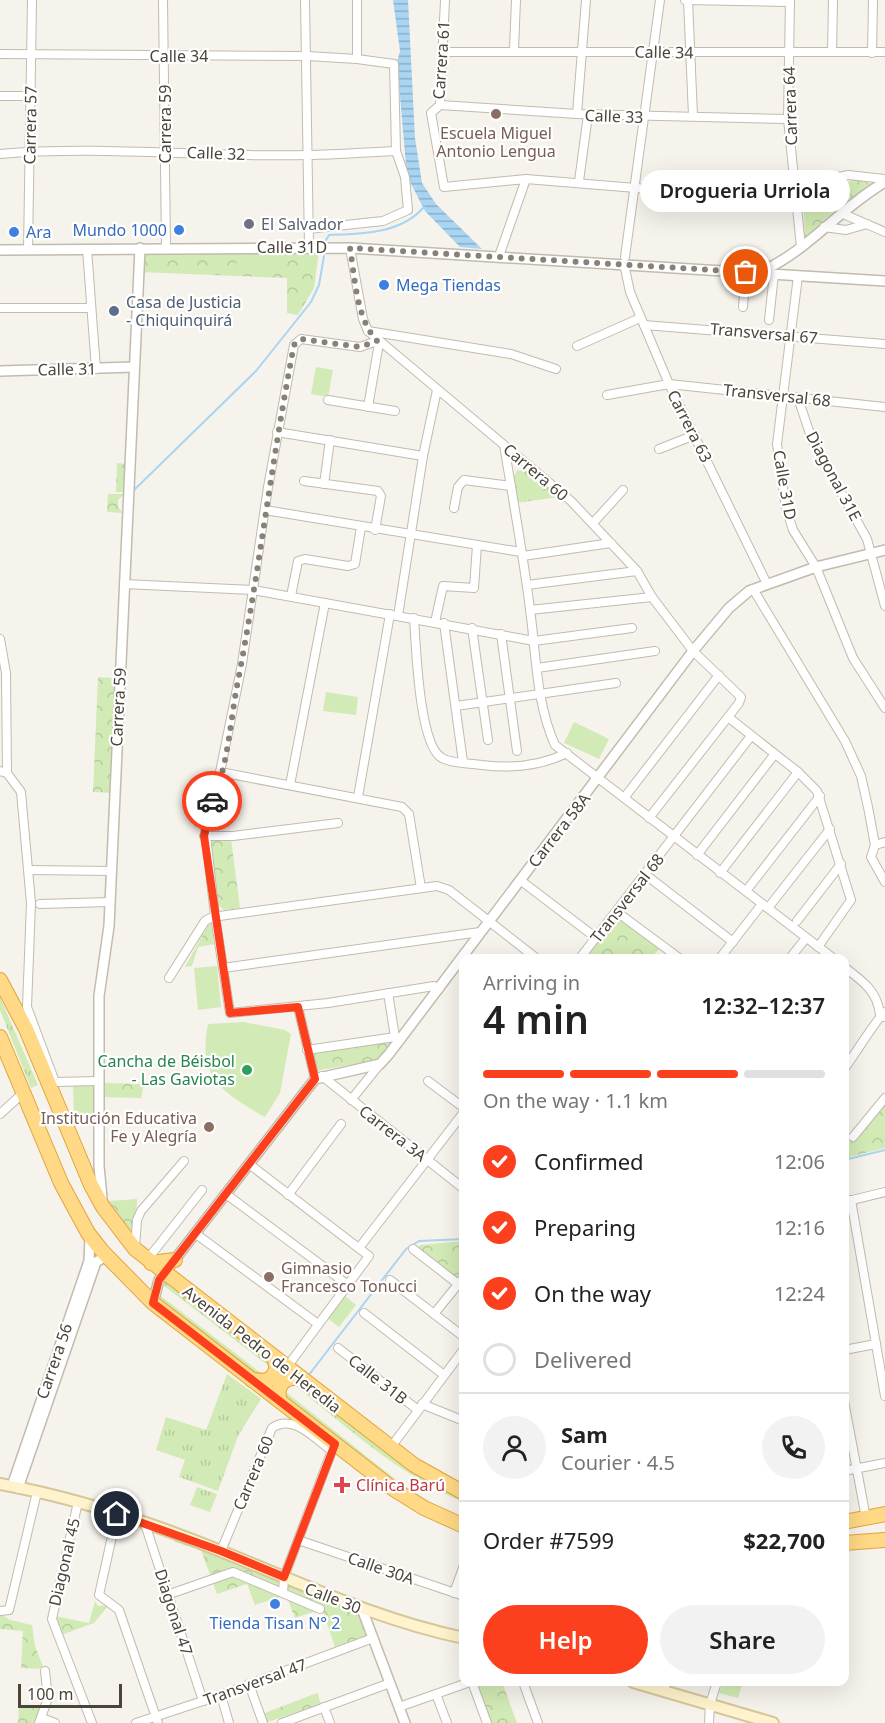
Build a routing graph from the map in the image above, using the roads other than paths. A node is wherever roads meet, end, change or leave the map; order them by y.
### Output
1 (32, 0) edge
2 (163, 0) edge
3 (305, 0) edge
4 (357, 0) edge
5 (445, 0) edge
6 (516, 0) edge
7 (586, 0) edge
8 (660, 0) edge
9 (687, 0) edge
10 (833, 0) edge
11 (873, 0) edge
12 (790, 1) edge
13 (514, 50) junction
14 (443, 51) junction
15 (584, 52) junction
16 (655, 52) junction
17 (832, 52) junction
18 (885, 52) edge
19 (692, 53) junction
20 (788, 53) junction
21 (872, 53) junction
22 (0, 54) edge
23 (31, 54) junction
24 (164, 56) junction
25 (307, 56) junction
26 (357, 58) junction
27 (0, 96) edge
28 (30, 96) junction
29 (440, 105) junction
30 (578, 114) junction
31 (588, 115) junction
32 (693, 116) junction
33 (643, 117) junction
34 (788, 119) junction
35 (30, 151) junction
36 (396, 151) junction
37 (165, 152) junction
38 (0, 154) edge
39 (308, 155) junction
40 (526, 179) junction
41 (885, 181) edge
42 (579, 182) junction
43 (635, 186) junction
44 (793, 187) junction
45 (795, 201) junction
46 (841, 213) junction
47 (867, 224) junction
48 (824, 227) junction
49 (308, 229) junction
50 (885, 232) edge
51 (309, 247) junction
52 (801, 247) junction
53 (140, 248) junction
54 (166, 248) junction
55 (350, 248) junction
56 (87, 249) junction
57 (0, 250) edge
58 (28, 250) junction
59 (498, 256) junction
60 (625, 261) junction
61 (746, 272) junction
62 (757, 273) junction
63 (774, 274) junction
64 (798, 276) junction
65 (885, 281) edge
66 (743, 307) dead end
67 (0, 308) edge
68 (91, 308) junction
69 (769, 320) dead end
70 (642, 321) junction
71 (368, 331) junction
72 (791, 336) junction
73 (378, 342) junction
74 (885, 344) edge
75 (577, 346) dead end
76 (134, 367) junction
77 (96, 369) junction
78 (556, 369) dead end
79 (0, 370) edge
80 (669, 384) junction
81 (437, 390) junction
82 (607, 394) dead end
83 (783, 395) junction
84 (798, 398) junction
85 (328, 400) dead end
86 (368, 407) junction
87 (885, 407) edge
88 (395, 411) dead end
89 (277, 432) junction
90 (695, 435) junction
91 (330, 441) junction
92 (504, 445) junction
93 (658, 449) dead end
94 (423, 456) junction
95 (304, 481) dead end
96 (324, 484) junction
97 (511, 486) junction
98 (623, 490) dead end
99 (454, 508) dead end
100 (265, 510) junction
101 (593, 523) junction
102 (361, 527) junction
103 (375, 530) junction
104 (412, 536) junction
105 (611, 543) junction
106 (477, 545) junction
107 (885, 550) edge
108 (522, 554) junction
109 (872, 554) junction
110 (816, 567) junction
111 (637, 571) junction
112 (124, 584) junction
113 (767, 584) junction
114 (527, 585) junction
115 (753, 589) junction
116 (253, 590) junction
117 (291, 596) junction
118 (652, 597) junction
119 (325, 603) junction
120 (885, 606) edge
121 (530, 610) junction
122 (394, 615) junction
123 (414, 618) junction
124 (440, 622) junction
125 (472, 628) junction
126 (632, 628) dead end
127 (501, 634) junction
128 (0, 639) edge
129 (534, 641) junction
130 (654, 651) dead end
131 (693, 651) junction
132 (537, 668) junction
133 (719, 675) junction
134 (616, 683) dead end
135 (541, 695) junction
136 (509, 699) junction
137 (483, 703) junction
138 (456, 706) junction
139 (885, 708) edge
140 (728, 717) junction
141 (751, 736) junction
142 (488, 740) dead end
143 (517, 751) dead end
144 (567, 753) junction
145 (774, 754) junction
146 (463, 762) junction
147 (3, 772) edge
148 (220, 772) junction
149 (798, 772) junction
150 (599, 779) junction
151 (290, 785) junction
152 (820, 796) junction
153 (358, 797) junction
154 (624, 798) junction
155 (649, 818) junction
156 (339, 823) dead end
157 (830, 829) junction
158 (204, 836) junction
159 (674, 839) junction
160 (885, 842) edge
161 (875, 845) junction
162 (696, 855) junction
163 (841, 864) junction
164 (28, 870) junction
165 (111, 870) junction
166 (720, 873) junction
167 (645, 875) junction
168 (520, 880) junction
169 (885, 882) edge
170 (421, 888) junction
171 (746, 891) junction
172 (110, 902) junction
173 (40, 904) dead end
174 (765, 906) junction
175 (616, 912) junction
176 (215, 916) junction
177 (489, 921) junction
178 (797, 921) dead end
179 (480, 932) junction
180 (595, 938) junction
181 (806, 938) junction
182 (733, 942) junction
183 (818, 947) junction
184 (464, 954) edge
185 (531, 954) edge
186 (583, 954) edge
187 (674, 954) edge
188 (723, 954) edge
189 (793, 954) edge
190 (828, 954) edge
191 (459, 961) edge
192 (223, 968) junction
193 (849, 972) edge
194 (169, 978) dead end
195 (0, 980) edge
196 (439, 989) junction
197 (388, 993) junction
198 (298, 1007) junction
199 (883, 1015) edge
200 (0, 1037) edge
201 (398, 1039) junction
202 (307, 1050) junction
203 (849, 1063) edge
204 (380, 1064) junction
205 (318, 1078) junction
206 (98, 1081) junction
207 (428, 1081) dead end
208 (23, 1093) junction
209 (885, 1098) edge
210 (351, 1100) junction
211 (459, 1112) edge
212 (0, 1114) edge
213 (459, 1119) edge
214 (341, 1124) dead end
215 (853, 1137) dead end
216 (426, 1159) junction
217 (184, 1161) dead end
218 (249, 1164) junction
219 (99, 1166) junction
220 (86, 1174) junction
221 (459, 1185) edge
222 (202, 1190) dead end
223 (885, 1192) edge
224 (226, 1194) junction
225 (288, 1195) junction
226 (849, 1201) edge
227 (849, 1206) edge
228 (103, 1207) junction
229 (130, 1234) junction
230 (196, 1234) junction
231 (89, 1235) junction
232 (359, 1248) junction
233 (413, 1249) dead end
234 (106, 1256) junction
235 (175, 1260) junction
236 (149, 1262) junction
237 (164, 1273) junction
238 (459, 1279) edge
239 (390, 1280) dead end
240 (459, 1283) edge
241 (178, 1284) junction
242 (348, 1285) junction
243 (153, 1303) junction
244 (364, 1313) dead end
245 (434, 1314) junction
246 (318, 1324) junction
247 (459, 1333) edge
248 (876, 1344) junction
249 (338, 1348) dead end
250 (849, 1349) edge
251 (459, 1356) edge
252 (273, 1357) junction
253 (287, 1367) junction
254 (444, 1375) junction
255 (300, 1378) junction
256 (252, 1380) junction
257 (885, 1396) edge
258 (280, 1401) junction
259 (420, 1407) junction
260 (459, 1419) edge
261 (849, 1429) edge
262 (333, 1447) junction
263 (391, 1447) junction
264 (885, 1463) edge
265 (856, 1469) junction
266 (849, 1470) edge
267 (0, 1485) edge
268 (15, 1487) junction
269 (459, 1491) edge
270 (37, 1492) junction
271 (78, 1502) junction
272 (117, 1514) junction
273 (885, 1514) edge
274 (866, 1518) junction
275 (849, 1521) edge
276 (145, 1524) junction
277 (459, 1524) edge
278 (298, 1540) junction
279 (885, 1540) edge
280 (849, 1543) edge
281 (221, 1551) junction
282 (284, 1577) junction
283 (459, 1578) edge
284 (283, 1593) junction
285 (454, 1593) junction
286 (459, 1594) edge
287 (167, 1595) junction
288 (320, 1609) dead end
289 (362, 1609) junction
290 (0, 1611) edge
291 (459, 1637) edge
292 (373, 1638) junction
293 (45, 1671) dead end
294 (390, 1683) junction
295 (249, 1684) junction
296 (459, 1686) edge
297 (473, 1686) edge
298 (524, 1686) edge
299 (665, 1686) edge
300 (716, 1686) edge
301 (436, 1694) junction
302 (221, 1695) junction
303 (203, 1701) junction
304 (710, 1704) junction
305 (324, 1707) junction
306 (399, 1707) junction
307 (40, 1720) edge
308 (157, 1720) edge
309 (56, 1723) edge
310 (92, 1723) edge
311 (136, 1723) edge
312 (229, 1723) edge
313 (263, 1723) edge
314 (282, 1723) edge
315 (330, 1723) edge
316 (405, 1723) edge
317 (447, 1723) edge
318 (487, 1723) edge
319 (538, 1723) edge
320 (709, 1723) edge
321 (773, 1723) edge

1 - 23 street, Carrera 57
2 - 24 street, Carrera 59
3 - 25 street
4 - 26 street
5 - 14 street, Carrera 61
6 - 13 street
7 - 15 street
8 - 16 street, Carrera 63
9 - 12 street
9 - 19 street
10 - 17 street
11 - 21 street
12 - 20 street, Carrera 64
13 - 14 street, Calle 34
13 - 15 street, Calle 34
14 - 29 street, Carrera 61
15 - 16 street, Calle 34
15 - 30 street
16 - 19 street, Calle 34
16 - 33 street, Carrera 63
17 - 20 street, Calle 34
17 - 21 street, Calle 34
18 - 21 street, Calle 34
19 - 20 street, Calle 34
19 - 32 street
20 - 34 street, Carrera 64
22 - 23 street, Calle 34
23 - 24 street, Calle 34
23 - 28 street, Carrera 57
24 - 25 street, Calle 34
24 - 37 street, Carrera 59
25 - 26 street, Calle 34
25 - 39 street
26 - 36 street, Calle 34
27 - 28 street
28 - 35 street, Carrera 57
29 - 30 street, Calle 33
29 - 40 street, Carrera 61
30 - 31 street, Calle 33
31 - 33 street, Calle 33
31 - 42 street
32 - 33 street, Calle 33
32 - 34 street, Calle 33
33 - 43 street, Carrera 63
34 - 44 street, Carrera 64
35 - 37 street, Calle 32
35 - 38 street, Calle 32
35 - 58 street, Carrera 57
36 - 39 street, Calle 32
36 - 49 street
37 - 39 street, Calle 32
37 - 54 street, Carrera 59
39 - 49 street
40 - 42 street
40 - 59 street
41 - 44 street
41 - 46 street
42 - 43 street
43 - 45 street
43 - 60 street, Carrera 63
44 - 45 street, Carrera 64
45 - 52 street, Carrera 64
46 - 47 street
46 - 48 street
47 - 48 street
47 - 50 street
48 - 52 street
49 - 51 street
51 - 54 street, Calle 31D
51 - 55 street, Calle 31D
52 - 62 street
53 - 54 street, Calle 31D
53 - 56 street, Calle 31D
53 - 76 street, Carrera 59
55 - 59 street, Calle 31D
55 - 71 street, Carrera 60
56 - 58 street, Calle 31D
56 - 68 street
57 - 58 street, Calle 31D
59 - 60 street, Calle 31D
60 - 61 street, Calle 31D
60 - 70 street, Carrera 63
61 - 62 street, Calle 31D
61 - 66 street
62 - 63 street, Calle 31D
63 - 64 street, Calle 31D
63 - 69 street
64 - 65 street, Calle 31D
64 - 72 street, Calle 31D
67 - 68 street
68 - 77 street
70 - 72 street, Transversal 67
70 - 75 street, Transversal 67
70 - 80 street, Carrera 63
71 - 73 street, Carrera 60
71 - 78 street
72 - 74 street, Transversal 67
72 - 83 street, Calle 31D
73 - 81 street, Carrera 60
73 - 86 street
73 - 89 street
76 - 77 street, Calle 31
76 - 112 street, Carrera 59
77 - 79 street, Calle 31
80 - 82 street, Transversal 68
80 - 83 street, Transversal 68
80 - 90 street, Carrera 63
81 - 92 street, Carrera 60
81 - 94 street
83 - 84 street, Transversal 68
83 - 110 street, Calle 31D
84 - 87 street, Transversal 68
84 - 109 street, Diagonal 31E
85 - 86 street
86 - 88 street
89 - 91 street
89 - 100 street
90 - 93 street
90 - 113 street, Carrera 63
91 - 94 street
91 - 96 street
92 - 97 street
92 - 101 street, Carrera 60
94 - 104 street
95 - 96 street
96 - 103 street
97 - 99 street
97 - 108 street
98 - 101 street
100 - 102 street
100 - 116 street
101 - 105 street, Carrera 60
102 - 103 street
102 - 117 street
103 - 104 street
104 - 106 street
104 - 122 street
105 - 108 street
105 - 111 street, Carrera 60
106 - 108 street
106 - 124 street
107 - 109 street, Carrera 58A
108 - 114 street
109 - 110 street, Carrera 58A
109 - 120 street, Diagonal 31E
110 - 113 street, Carrera 58A
110 - 139 street, Calle 31D
111 - 114 street
111 - 118 street, Carrera 60
112 - 116 street
112 - 165 street, Carrera 59
113 - 115 street, Carrera 58A
114 - 121 street
115 - 131 street, Carrera 58A
115 - 161 street
116 - 117 street
116 - 148 street
117 - 119 street
118 - 121 street
118 - 131 street, Carrera 60
119 - 122 street
119 - 151 street
121 - 129 street
122 - 123 street
122 - 153 street
123 - 124 street
123 - 146 street
124 - 125 street
124 - 138 street
125 - 127 street
125 - 137 street
126 - 129 street
127 - 129 street
127 - 136 street
128 - 147 street
129 - 132 street
130 - 132 street
131 - 133 street, Carrera 60
131 - 150 street, Carrera 58A
132 - 135 street
133 - 140 street, Carrera 60
133 - 154 street
134 - 135 street
135 - 136 street
135 - 144 street
136 - 137 street
136 - 143 street
137 - 138 street
137 - 142 street
138 - 146 street
140 - 141 street
140 - 155 street
141 - 145 street
141 - 159 street, Transversal 68
144 - 146 street
144 - 150 street
145 - 149 street
145 - 162 street
147 - 164 street
148 - 151 street
148 - 158 street
149 - 152 street
149 - 166 street
150 - 154 street
150 - 168 street, Carrera 58A
151 - 153 street
152 - 157 street
152 - 171 street
153 - 170 street
154 - 155 street
155 - 159 street
156 - 158 street
157 - 163 street
157 - 174 street
158 - 176 street
159 - 162 street
159 - 167 street, Transversal 68
160 - 161 street
161 - 169 street
162 - 166 street
163 - 178 street
163 - 183 street
164 - 165 street
164 - 206 street
165 - 172 street, Carrera 59
166 - 171 street
167 - 175 street, Transversal 68
167 - 182 street
168 - 177 street, Carrera 58A
168 - 180 street
170 - 176 street
170 - 177 street
171 - 174 street
172 - 173 street
172 - 206 street, Carrera 59
174 - 181 street
174 - 182 street
175 - 180 street, Transversal 68
175 - 187 street
176 - 192 street
176 - 194 street
177 - 179 street, Carrera 58A
177 - 185 street
179 - 184 street, Carrera 58A
179 - 192 street
180 - 186 street, Transversal 68
181 - 183 street
181 - 189 street
182 - 188 street
183 - 190 street
191 - 196 street, Carrera 58A
192 - 198 street
193 - 199 street
195 - 220 highway, Avenida Pedro de Heredia
196 - 197 street
196 - 201 street, Carrera 58A
197 - 198 street
197 - 201 street
198 - 202 street
199 - 203 street
200 - 208 highway, Avenida Pedro de Heredia
201 - 202 street
201 - 204 street, Carrera 58A
202 - 205 street
204 - 205 street
204 - 210 street, Carrera 58A
205 - 210 street, Carrera 3A
205 - 218 street
206 - 219 street, Carrera 59
207 - 211 street
208 - 212 street
208 - 231 highway, Avenida Pedro de Heredia
209 - 215 street
210 - 216 street, Carrera 3A
213 - 216 street
214 - 225 street
216 - 221 street, Carrera 3A
216 - 232 street
217 - 229 street
218 - 224 street
218 - 225 street
219 - 220 street
219 - 228 street, Carrera 59
220 - 228 highway, Avenida Pedro de Heredia
222 - 236 street
223 - 226 street
224 - 230 street
224 - 242 street
225 - 232 street
227 - 248 street
228 - 229 highway, Avenida Pedro de Heredia
229 - 236 highway, Avenida Pedro de Heredia
230 - 235 street
230 - 246 street
231 - 234 highway, Avenida Pedro de Heredia
231 - 268 street, Carrera 56
232 - 242 street
233 - 238 street
234 - 243 highway, Avenida Pedro de Heredia
234 - 268 street, Carrera 56
235 - 236 highway
235 - 237 street
235 - 241 street
236 - 237 highway, Avenida Pedro de Heredia
237 - 241 highway, Avenida Pedro de Heredia
237 - 243 street
239 - 245 street
240 - 245 street
241 - 252 highway, Avenida Pedro de Heredia
242 - 246 street
243 - 256 highway, Avenida Pedro de Heredia
244 - 254 street
245 - 247 street
246 - 253 street
248 - 250 street
248 - 257 street
249 - 259 street, Calle 31B
251 - 254 street
252 - 253 highway, Avenida Pedro de Heredia
252 - 256 highway
253 - 255 highway, Avenida Pedro de Heredia
254 - 259 street
255 - 258 highway
255 - 263 highway, Avenida Pedro de Heredia
256 - 258 highway, Avenida Pedro de Heredia
258 - 262 highway, Avenida Pedro de Heredia
259 - 260 street, Calle 31B
259 - 263 street
261 - 265 street
262 - 277 highway, Avenida Pedro de Heredia
262 - 278 street
262 - 281 street, Carrera 60
263 - 269 highway, Avenida Pedro de Heredia
264 - 265 street
265 - 266 street
265 - 274 street
267 - 268 main road, Calle 30
268 - 270 main road, Calle 30
270 - 271 main road, Calle 30
270 - 290 street
271 - 272 main road, Calle 30
271 - 310 street, Diagonal 45
272 - 276 main road, Calle 30
272 - 308 street
273 - 274 highway
274 - 275 highway
276 - 281 main road, Calle 30
276 - 287 street, Diagonal 47
278 - 282 street
278 - 285 street, Calle 30A
279 - 280 highway
281 - 282 main road, Calle 30
282 - 284 street
282 - 289 main road, Calle 30
283 - 285 street
284 - 287 street
284 - 288 street
285 - 286 street, Calle 30A
287 - 303 street, Diagonal 47
289 - 291 main road, Calle 30
289 - 292 street
292 - 294 street
292 - 295 street, Transversal 47
293 - 307 street
294 - 305 street
294 - 306 street
295 - 302 street, Transversal 47
295 - 313 street
296 - 301 street
297 - 318 street
298 - 319 street
299 - 304 main road
300 - 304 street
301 - 306 street
301 - 317 street
302 - 303 street, Transversal 47
302 - 312 street
303 - 308 street, Transversal 47
304 - 320 street
304 - 321 main road
305 - 314 street
305 - 315 street
306 - 316 street
307 - 309 street
308 - 311 street, Transversal 47

